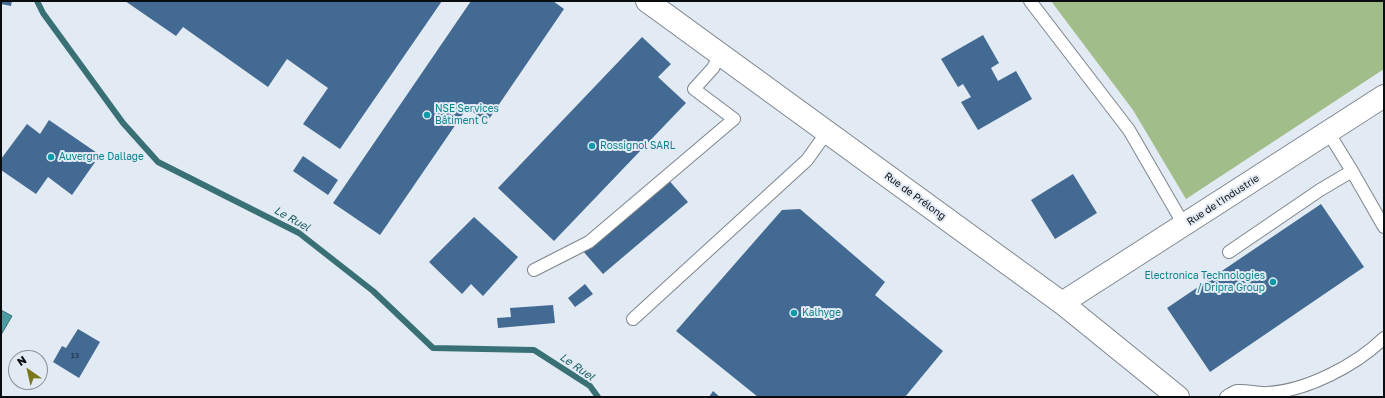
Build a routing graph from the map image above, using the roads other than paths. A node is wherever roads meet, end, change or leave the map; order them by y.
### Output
1 (648, 1) edge
2 (1030, 1) edge
3 (720, 54) junction
4 (1384, 96) edge
5 (827, 132) junction
6 (1328, 132) junction
7 (1352, 171) junction
8 (1184, 225) junction
9 (1384, 227) edge
10 (1229, 252) dead end
11 (534, 270) dead end
12 (1062, 303) junction
13 (633, 319) dead end
14 (1384, 338) edge
15 (1178, 397) edge
16 (1226, 397) edge

1 - 3 street, Rue de Prélong
2 - 8 lane
3 - 5 street, Rue de Prélong
3 - 11 lane
4 - 6 street, Rue de l'Industrie
5 - 12 street, Rue de Prélong
5 - 13 lane
6 - 7 lane
6 - 8 street, Rue de l'Industrie
7 - 9 lane
7 - 10 lane
8 - 12 street, Rue de l'Industrie
12 - 15 street, Rue de Prélong
14 - 16 lane

